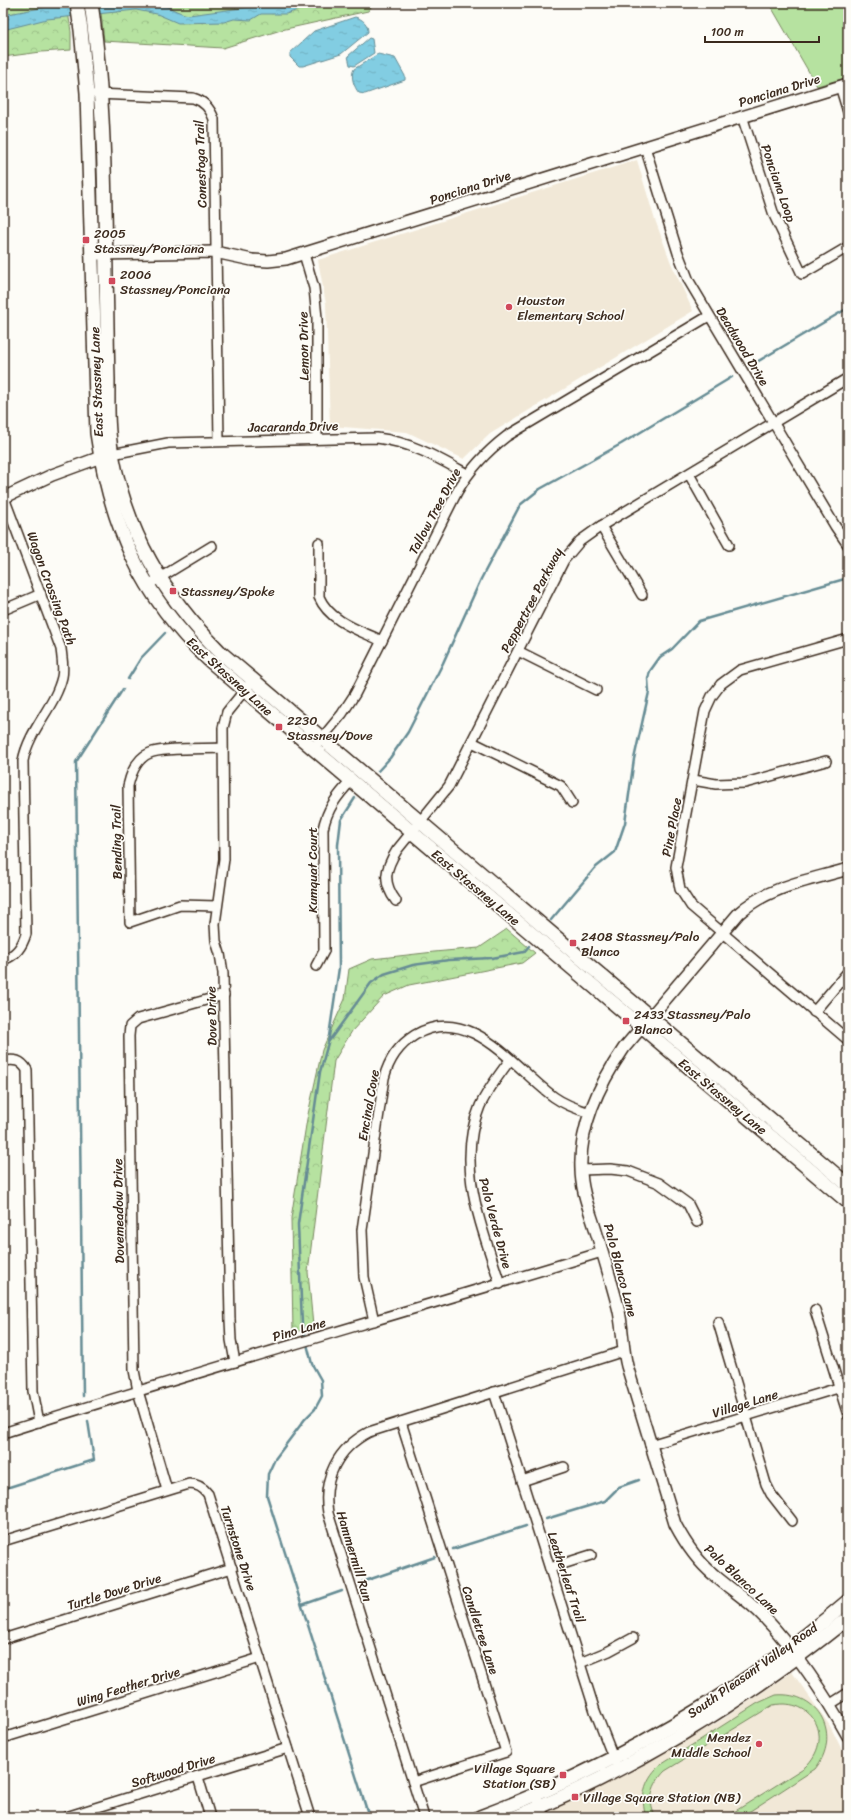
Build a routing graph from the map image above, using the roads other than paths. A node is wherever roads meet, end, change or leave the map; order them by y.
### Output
1 (77, 3) edge
2 (91, 3) edge
3 (844, 85) edge
4 (87, 93) junction
5 (101, 95) junction
6 (848, 112) edge
7 (742, 116) junction
8 (645, 147) junction
9 (848, 247) edge
10 (215, 252) junction
11 (93, 254) junction
12 (106, 254) junction
13 (304, 254) junction
14 (709, 316) junction
15 (848, 378) edge
16 (773, 423) junction
17 (318, 439) junction
18 (219, 441) junction
19 (106, 455) junction
20 (467, 474) junction
21 (689, 474) junction
22 (3, 497) edge
23 (601, 526) junction
24 (319, 543) dead end
25 (848, 544) edge
26 (729, 545) dead end
27 (212, 546) dead end
28 (159, 578) junction
29 (148, 585) junction
30 (41, 594) junction
31 (642, 595) dead end
32 (3, 610) edge
33 (848, 639) edge
34 (382, 641) junction
35 (518, 651) junction
36 (249, 685) junction
37 (596, 690) dead end
38 (472, 742) junction
39 (318, 743) junction
40 (222, 748) junction
41 (826, 761) dead end
42 (693, 780) junction
43 (358, 781) junction
44 (572, 803) dead end
45 (416, 827) junction
46 (848, 869) edge
47 (396, 901) dead end
48 (217, 906) junction
49 (722, 933) junction
50 (3, 960) edge
51 (316, 966) dead end
52 (847, 974) dead end
53 (224, 995) junction
54 (814, 1012) junction
55 (650, 1017) junction
56 (641, 1027) junction
57 (848, 1040) edge
58 (510, 1060) junction
59 (3, 1061) edge
60 (590, 1113) junction
61 (581, 1170) junction
62 (848, 1185) edge
63 (848, 1202) edge
64 (697, 1222) dead end
65 (602, 1252) junction
66 (500, 1284) junction
67 (816, 1310) dead end
68 (374, 1321) junction
69 (718, 1322) dead end
70 (624, 1351) junction
71 (235, 1362) junction
72 (844, 1387) edge
73 (138, 1391) junction
74 (494, 1392) junction
75 (848, 1415) edge
76 (746, 1416) junction
77 (39, 1422) junction
78 (402, 1422) junction
79 (3, 1433) edge
80 (650, 1445) junction
81 (564, 1467) dead end
82 (522, 1481) junction
83 (167, 1490) junction
84 (792, 1521) dead end
85 (3, 1541) edge
86 (591, 1555) dead end
87 (232, 1568) junction
88 (550, 1568) junction
89 (848, 1601) edge
90 (848, 1618) edge
91 (633, 1638) dead end
92 (3, 1639) edge
93 (789, 1648) junction
94 (260, 1658) junction
95 (797, 1659) junction
96 (580, 1663) junction
97 (848, 1693) edge
98 (829, 1705) junction
99 (848, 1736) edge
100 (3, 1738) edge
101 (288, 1748) junction
102 (613, 1757) junction
103 (618, 1769) junction
104 (198, 1777) junction
105 (413, 1782) junction
106 (535, 1795) junction
107 (542, 1812) edge
108 (66, 1817) edge
109 (210, 1817) edge
110 (310, 1817) edge
111 (424, 1817) edge
112 (480, 1817) edge
113 (516, 1817) edge

1 - 4 main road, East Stassney Lane
2 - 5 main road, East Stassney Lane
3 - 6 street
3 - 7 street, Ponciana Drive
4 - 5 street, Conestoga Trail
4 - 11 main road, East Stassney Lane
5 - 10 street, Conestoga Trail
5 - 12 main road, East Stassney Lane
7 - 8 street, Ponciana Drive
7 - 9 street, Ponciana Loop
8 - 13 street, Ponciana Drive
8 - 14 street, Deadwood Drive
10 - 12 street, Ponciana Drive
10 - 13 street, Ponciana Drive
10 - 18 street, Conestoga Trail
11 - 12 street, Ponciana Drive
11 - 19 main road, East Stassney Lane
12 - 19 main road, East Stassney Lane
13 - 17 street, Lemon Drive
14 - 16 street, Deadwood Drive
14 - 20 street, Tallow Tree Drive
15 - 16 street, Peppertree Parkway
16 - 21 street, Peppertree Parkway
16 - 25 street, Deadwood Drive
17 - 18 street, Jacaranda Drive
17 - 20 street, Jacaranda Drive
18 - 19 street, Jacaranda Drive
19 - 22 street
19 - 28 main road, East Stassney Lane
19 - 29 main road, East Stassney Lane
20 - 34 street, Tallow Tree Drive
21 - 23 street, Peppertree Parkway
21 - 26 street
22 - 30 street, Wagon Crossing Path
23 - 31 street
23 - 35 street, Peppertree Parkway
24 - 34 street
27 - 28 street
28 - 29 street
28 - 36 main road, East Stassney Lane
29 - 36 main road, East Stassney Lane
30 - 32 street
30 - 50 street, Wagon Crossing Path
33 - 42 street, Pine Place
34 - 39 street, Tallow Tree Drive
35 - 37 street
35 - 38 street, Peppertree Parkway
36 - 39 main road, East Stassney Lane
36 - 40 street, Dove Drive
38 - 44 street
38 - 45 street, Peppertree Parkway
39 - 43 main road, East Stassney Lane
40 - 48 street, Dove Drive
40 - 48 street, Bending Trail
41 - 42 street
42 - 49 street, Pine Place
43 - 45 main road, East Stassney Lane
43 - 51 street, Kumquat Court
45 - 47 street, Peppertree Parkway
45 - 55 main road, East Stassney Lane
45 - 56 main road, East Stassney Lane
46 - 49 street, Palo Blanco Lane
48 - 53 street, Dove Drive
49 - 54 street, Pine Place
49 - 55 street, Palo Blanco Lane
52 - 54 street
53 - 71 street, Dove Drive
53 - 73 street, Dovemeadow Drive
54 - 57 street, Pine Place
55 - 56 street, Palo Blanco Lane
55 - 62 main road, East Stassney Lane
56 - 60 street, Palo Blanco Lane
56 - 63 main road, East Stassney Lane
58 - 60 street, Encinal Cove
58 - 66 street, Palo Verde Drive
58 - 68 street, Encinal Cove
59 - 77 street
60 - 61 street, Palo Blanco Lane
61 - 64 street
61 - 65 street, Palo Blanco Lane
65 - 66 street, Pino Lane
65 - 70 street, Palo Blanco Lane
66 - 68 street, Pino Lane
67 - 72 street
68 - 71 street, Pino Lane
69 - 76 street
70 - 74 street, Hammermill Run
70 - 80 street, Palo Blanco Lane
71 - 73 street, Pino Lane
72 - 75 street
72 - 76 street, Village Lane
73 - 77 street, Pino Lane
73 - 83 street, Dovemeadow Drive
74 - 78 street, Hammermill Run
74 - 82 street, Leatherleaf Trail
76 - 80 street, Village Lane
76 - 84 street
77 - 79 street, Pino Lane
78 - 105 street, Hammermill Run
78 - 105 street, Candletree Lane
80 - 93 street, Palo Blanco Lane
81 - 82 street
82 - 88 street, Leatherleaf Trail
83 - 85 street, Turnstone Drive
83 - 87 street, Turnstone Drive
86 - 88 street
87 - 92 street, Turtle Dove Drive
87 - 94 street, Turnstone Drive
88 - 96 street, Leatherleaf Trail
89 - 93 main road, South Pleasant Valley Road
90 - 95 main road, South Pleasant Valley Road
91 - 96 street
93 - 95 street, Palo Blanco Lane
93 - 102 main road, South Pleasant Valley Road
94 - 100 street, Wing Feather Drive
94 - 101 street, Turnstone Drive
95 - 98 street, Palo Blanco Lane
95 - 103 main road, South Pleasant Valley Road
96 - 102 street, Leatherleaf Trail
97 - 98 street
98 - 99 street, Palo Blanco Lane
101 - 104 street, Softwood Drive
101 - 110 street, Turnstone Drive
102 - 103 street, Leatherleaf Trail
102 - 106 main road, South Pleasant Valley Road
103 - 107 main road, South Pleasant Valley Road
104 - 108 street, Softwood Drive
104 - 109 street
105 - 111 street, Hammermill Run
106 - 107 street
106 - 112 main road, South Pleasant Valley Road
107 - 113 main road, South Pleasant Valley Road

